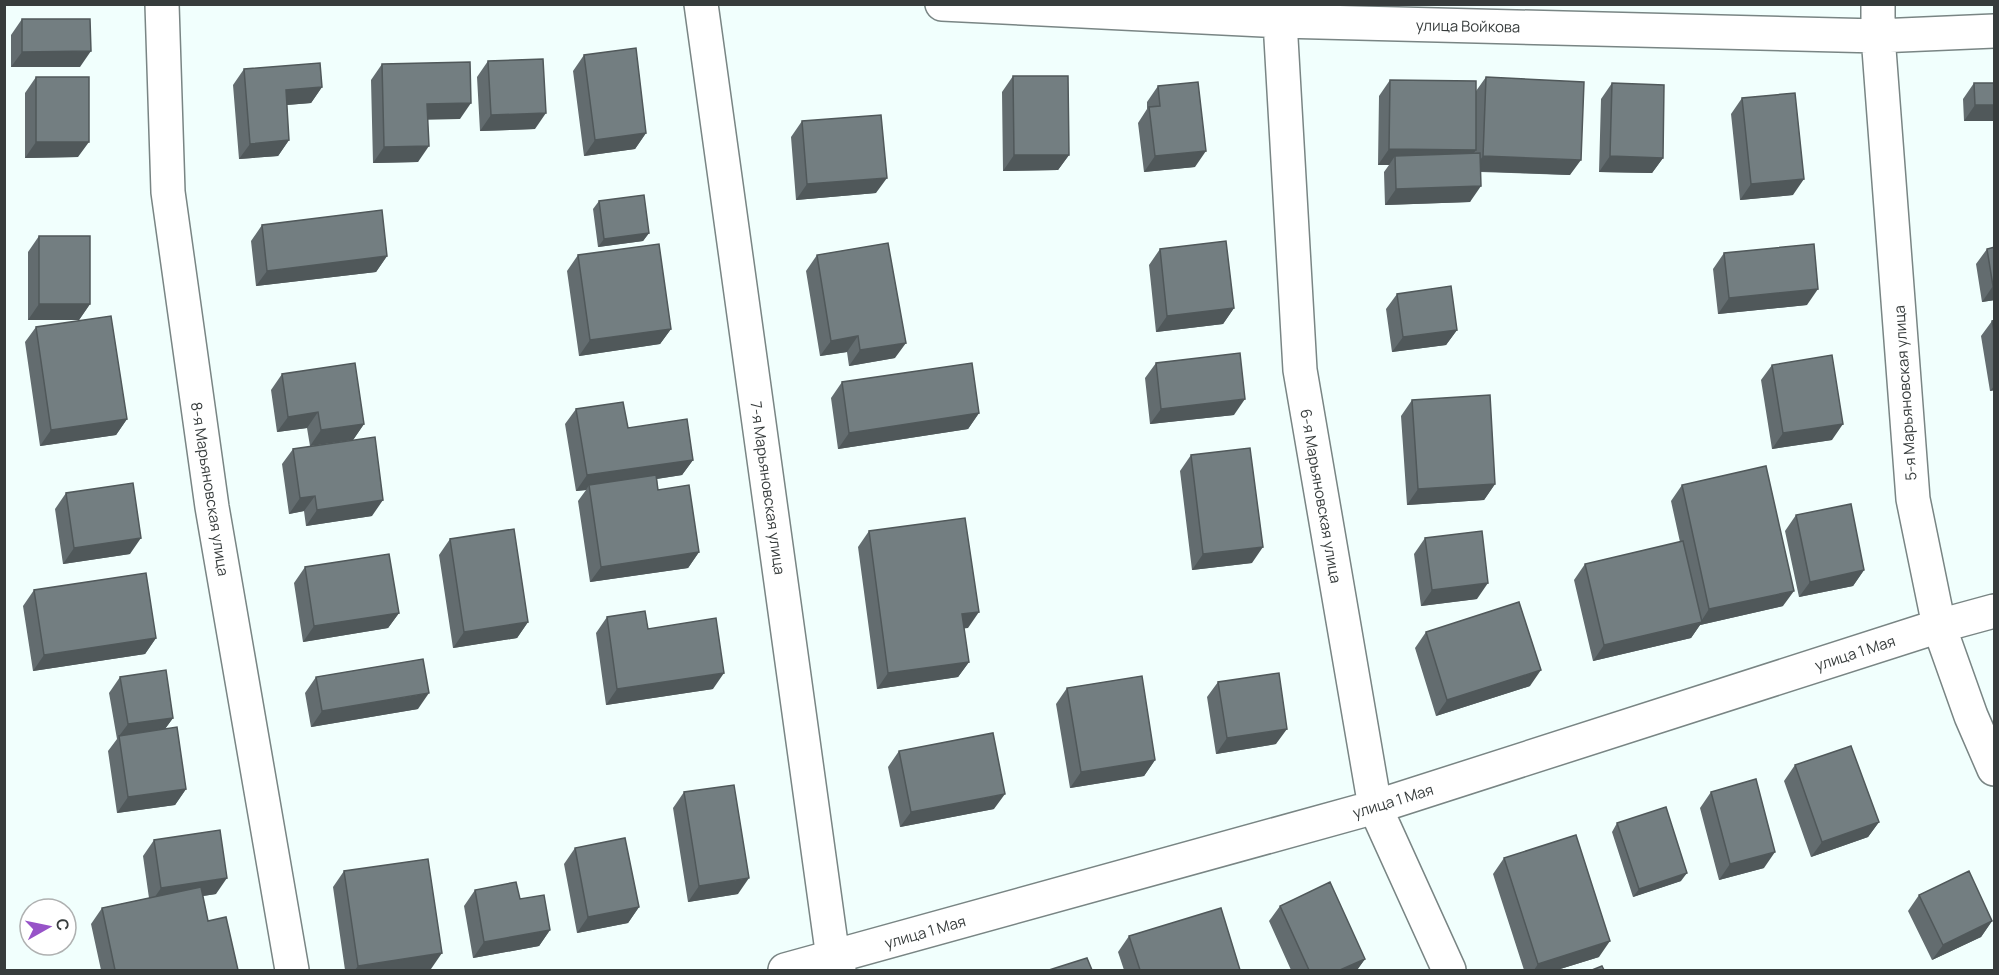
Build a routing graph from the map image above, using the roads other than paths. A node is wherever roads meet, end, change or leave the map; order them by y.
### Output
1 (162, 4) edge
2 (701, 4) edge
3 (942, 4) edge
4 (1878, 4) edge
5 (1281, 13) edge
6 (1995, 31) edge
7 (1878, 36) junction
8 (1995, 611) edge
9 (1939, 626) junction
10 (1995, 769) edge
11 (1374, 807) junction
12 (836, 964) edge
13 (292, 970) edge
14 (785, 970) edge
15 (1449, 970) edge

1 - 13 street, 8-я Марьяновская улица
2 - 12 street, 7-я Марьяновская улица
3 - 5 street, улица Войкова
4 - 7 street, 5-я Марьяновская улица
5 - 7 street, улица Войкова
5 - 11 street, 6-я Марьяновская улица
6 - 7 street, улица Войкова
7 - 9 street, 5-я Марьяновская улица
8 - 9 street, улица 1 Мая
9 - 10 street, 5-я Марьяновская улица
9 - 11 street, улица 1 Мая
11 - 12 street, улица 1 Мая
11 - 15 street, 6-я Марьяновская улица
12 - 14 street, улица 1 Мая

